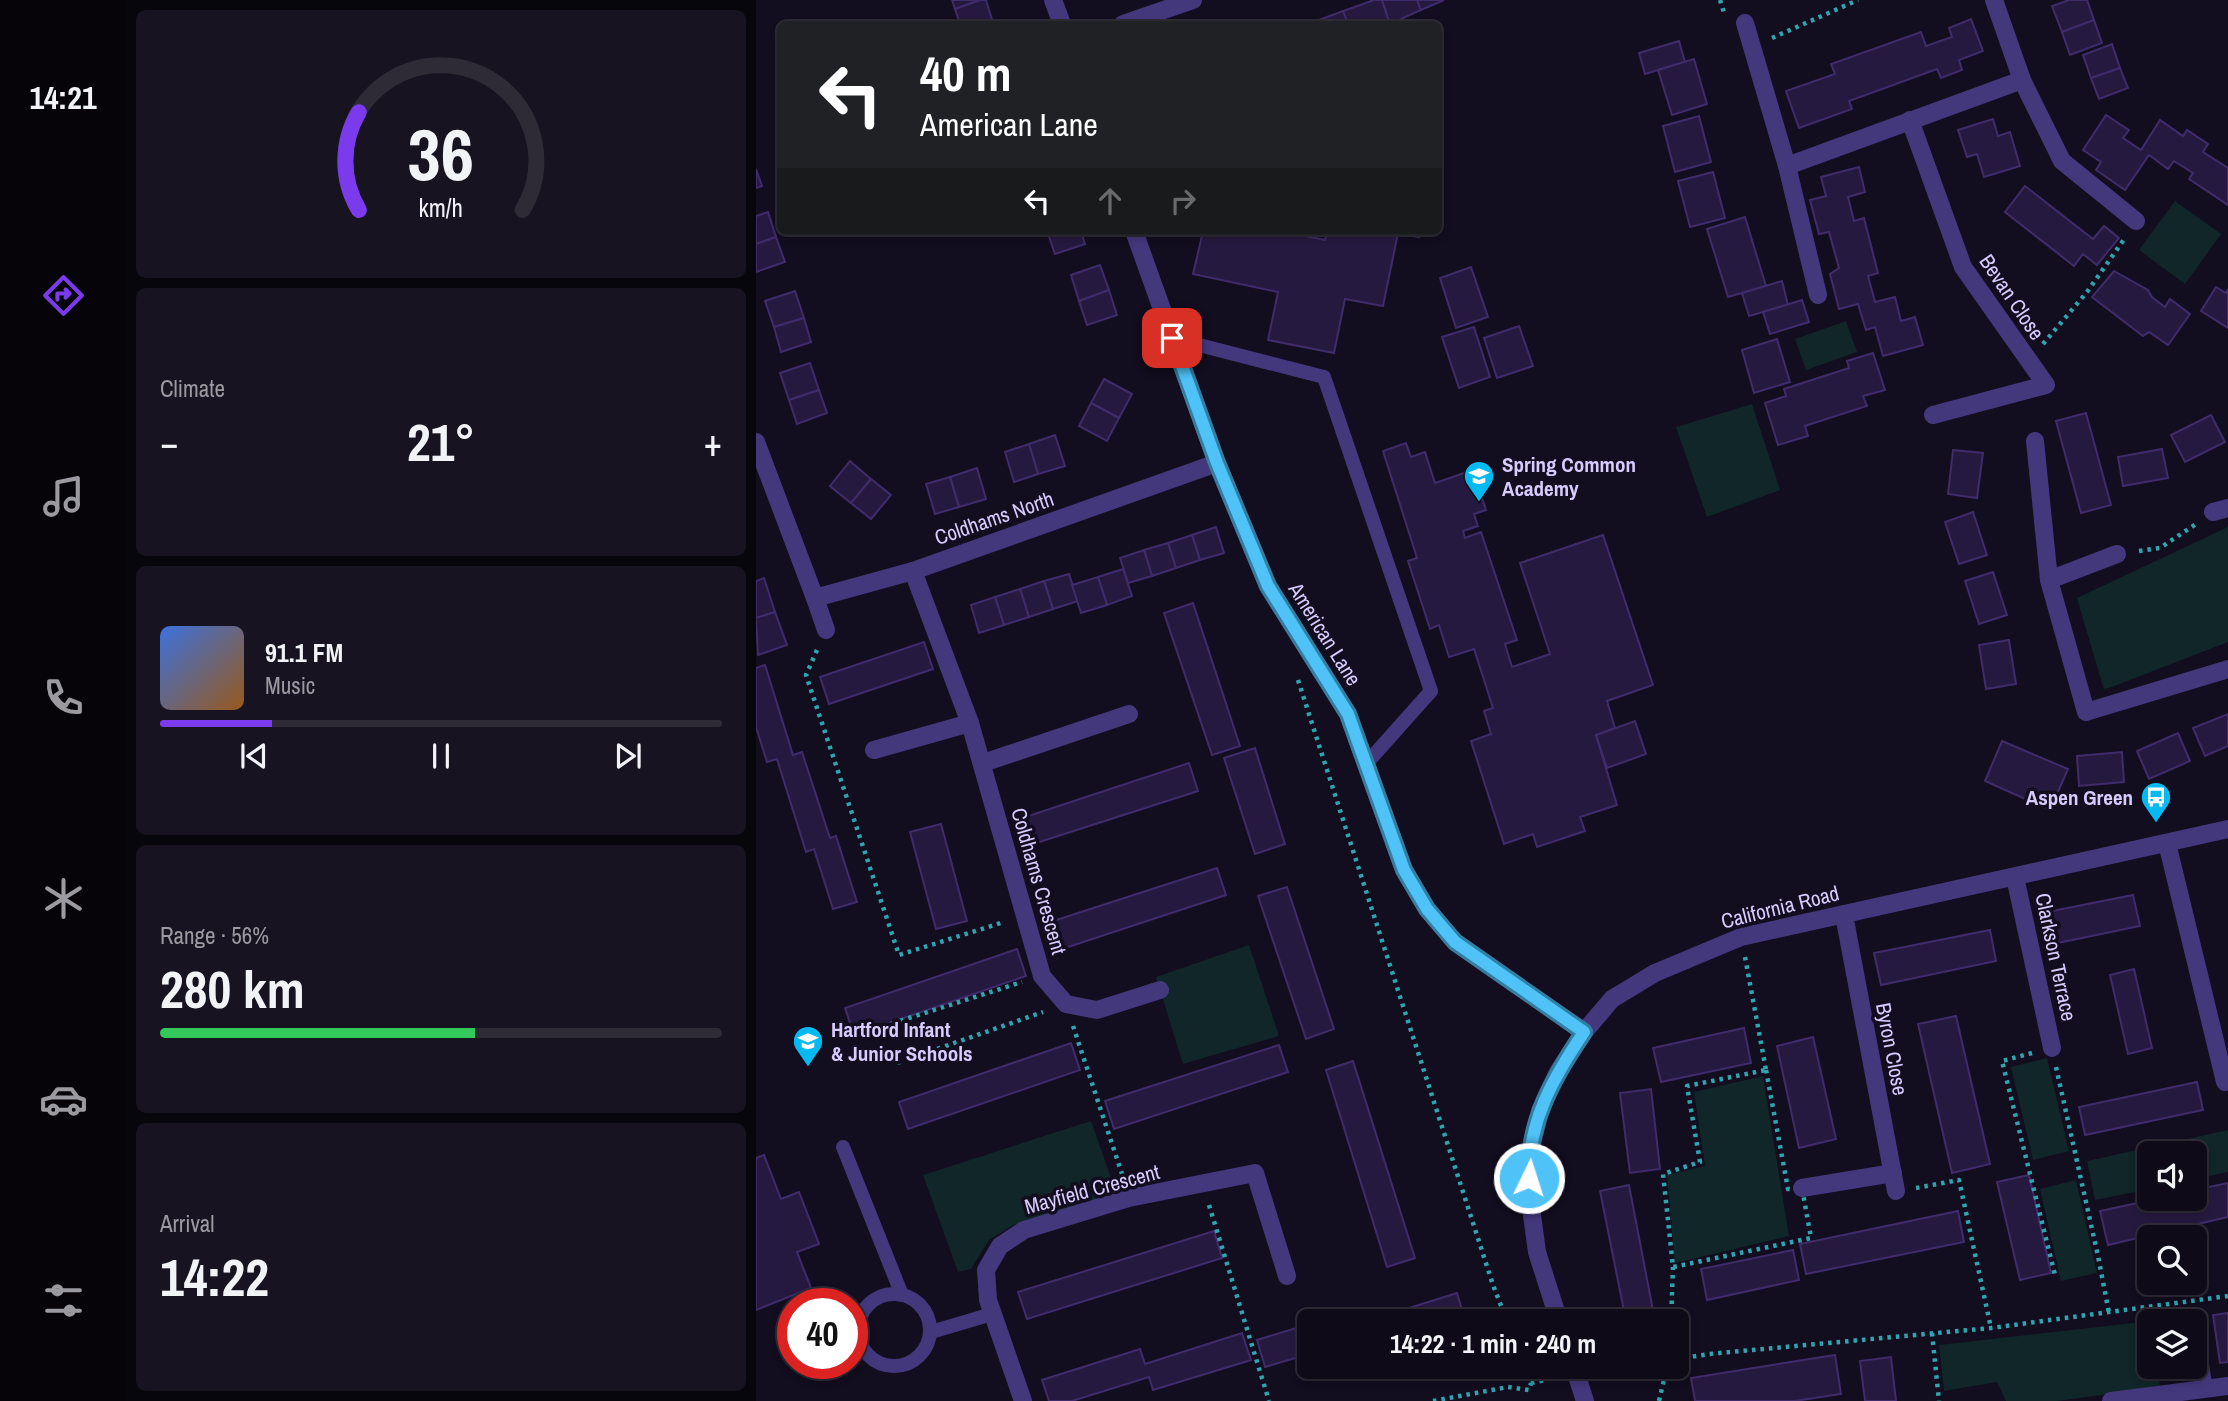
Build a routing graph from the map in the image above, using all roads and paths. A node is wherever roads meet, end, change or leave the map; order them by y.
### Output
1 (1053, 0) edge
2 (1193, 0) edge
3 (1858, 0) edge
4 (1994, 0) edge
5 (1061, 21) edge
6 (1132, 21) edge
7 (1745, 23) dead end
8 (1751, 47) junction
9 (2022, 80) junction
10 (1910, 120) junction
11 (1787, 166) junction
12 (2136, 221) joint
13 (1135, 235) edge
14 (1818, 295) dead end
15 (1172, 338) junction
16 (2028, 361) junction
17 (1933, 415) dead end
18 (2035, 441) dead end
19 (757, 446) edge
20 (1217, 463) junction
21 (2221, 510) edge
22 (2117, 554) joint
23 (913, 571) junction
24 (2049, 580) junction
25 (815, 598) junction
26 (826, 630) joint
27 (2228, 669) edge
28 (1296, 677) dead end
29 (1129, 714) dead end
30 (970, 723) junction
31 (873, 750) dead end
32 (983, 763) junction
33 (1366, 764) junction
34 (2228, 829) edge
35 (2167, 843) junction
36 (2015, 877) junction
37 (1025, 915) junction
38 (1844, 915) junction
39 (1741, 937) junction
40 (1042, 976) junction
41 (1160, 990) dead end
42 (1066, 1004) junction
43 (884, 1026) dead end
44 (1584, 1032) junction
45 (2052, 1048) junction
46 (897, 1063) dead end
47 (1766, 1070) junction
48 (2225, 1082) dead end
49 (842, 1147) dead end
50 (1893, 1173) junction
51 (1202, 1184) junction
52 (1802, 1188) junction
53 (1896, 1191) joint
54 (1129, 1198) junction
55 (1673, 1267) junction
56 (2055, 1275) dead end
57 (1287, 1276) dead end
58 (901, 1295) junction
59 (2228, 1297) edge
60 (1502, 1309) edge
61 (1555, 1309) edge
62 (1671, 1309) edge
63 (2109, 1313) junction
64 (992, 1314) junction
65 (1991, 1328) junction
66 (931, 1332) junction
67 (1932, 1333) junction
68 (1689, 1357) edge
69 (1529, 1379) edge
70 (1578, 1379) edge
71 (1664, 1379) edge
72 (2204, 1379) edge
73 (1545, 1380) dead end
74 (1531, 1383) junction
75 (2228, 1386) edge
76 (2206, 1389) junction
77 (1023, 1401) edge
78 (1269, 1401) edge
79 (1433, 1401) edge
80 (1585, 1401) edge
81 (1659, 1401) edge
82 (1939, 1401) edge
83 (2111, 1401) edge

1 - 5 street
2 - 6 street
3 - 8 path
4 - 9 street
7 - 8 street
8 - 11 street
9 - 10 street
9 - 12 street
10 - 11 street
10 - 16 street, Bevan Close
11 - 14 street
12 - 16 path
13 - 15 street, American Lane
15 - 20 street, American Lane
15 - 33 lane
16 - 17 street, Bevan Close
18 - 24 street
19 - 25 street
20 - 23 street, Coldhams North
20 - 33 street, American Lane
21 - 22 path
22 - 24 street
23 - 25 street, Coldhams North
23 - 30 street, Coldhams Crescent
24 - 27 street
25 - 26 street
26 - 37 path
28 - 60 path
29 - 32 street
30 - 31 street
30 - 32 street, Coldhams Crescent
32 - 37 street, Coldhams Crescent
33 - 44 street, American Lane
34 - 35 street, California Road
35 - 36 street, California Road
35 - 48 street
36 - 38 street, California Road
36 - 45 street, Clarkson Terrace
37 - 40 street, Coldhams Crescent
38 - 39 street, California Road
38 - 50 street, Byron Close
39 - 44 street, California Road
39 - 47 path
40 - 42 street, Coldhams Crescent
40 - 43 path
41 - 42 street
42 - 46 path
42 - 54 path
44 - 61 street, California Road
45 - 56 path
45 - 63 path
47 - 52 path
47 - 55 path
49 - 58 lane
50 - 52 street
50 - 53 street, Byron Close
51 - 54 street, Mayfield Crescent
51 - 57 street, Mayfield Crescent
51 - 78 path
52 - 55 path
53 - 65 path
54 - 64 street, Mayfield Crescent
55 - 62 path
58 - 66 lane
58 - 66 lane
59 - 63 path
63 - 65 path
64 - 66 lane
64 - 77 street, Mayfield Crescent
65 - 67 path
67 - 68 path
67 - 82 path
69 - 74 path
70 - 80 street
71 - 81 path
72 - 76 lane
73 - 74 path
74 - 79 path
75 - 76 street
76 - 83 street

